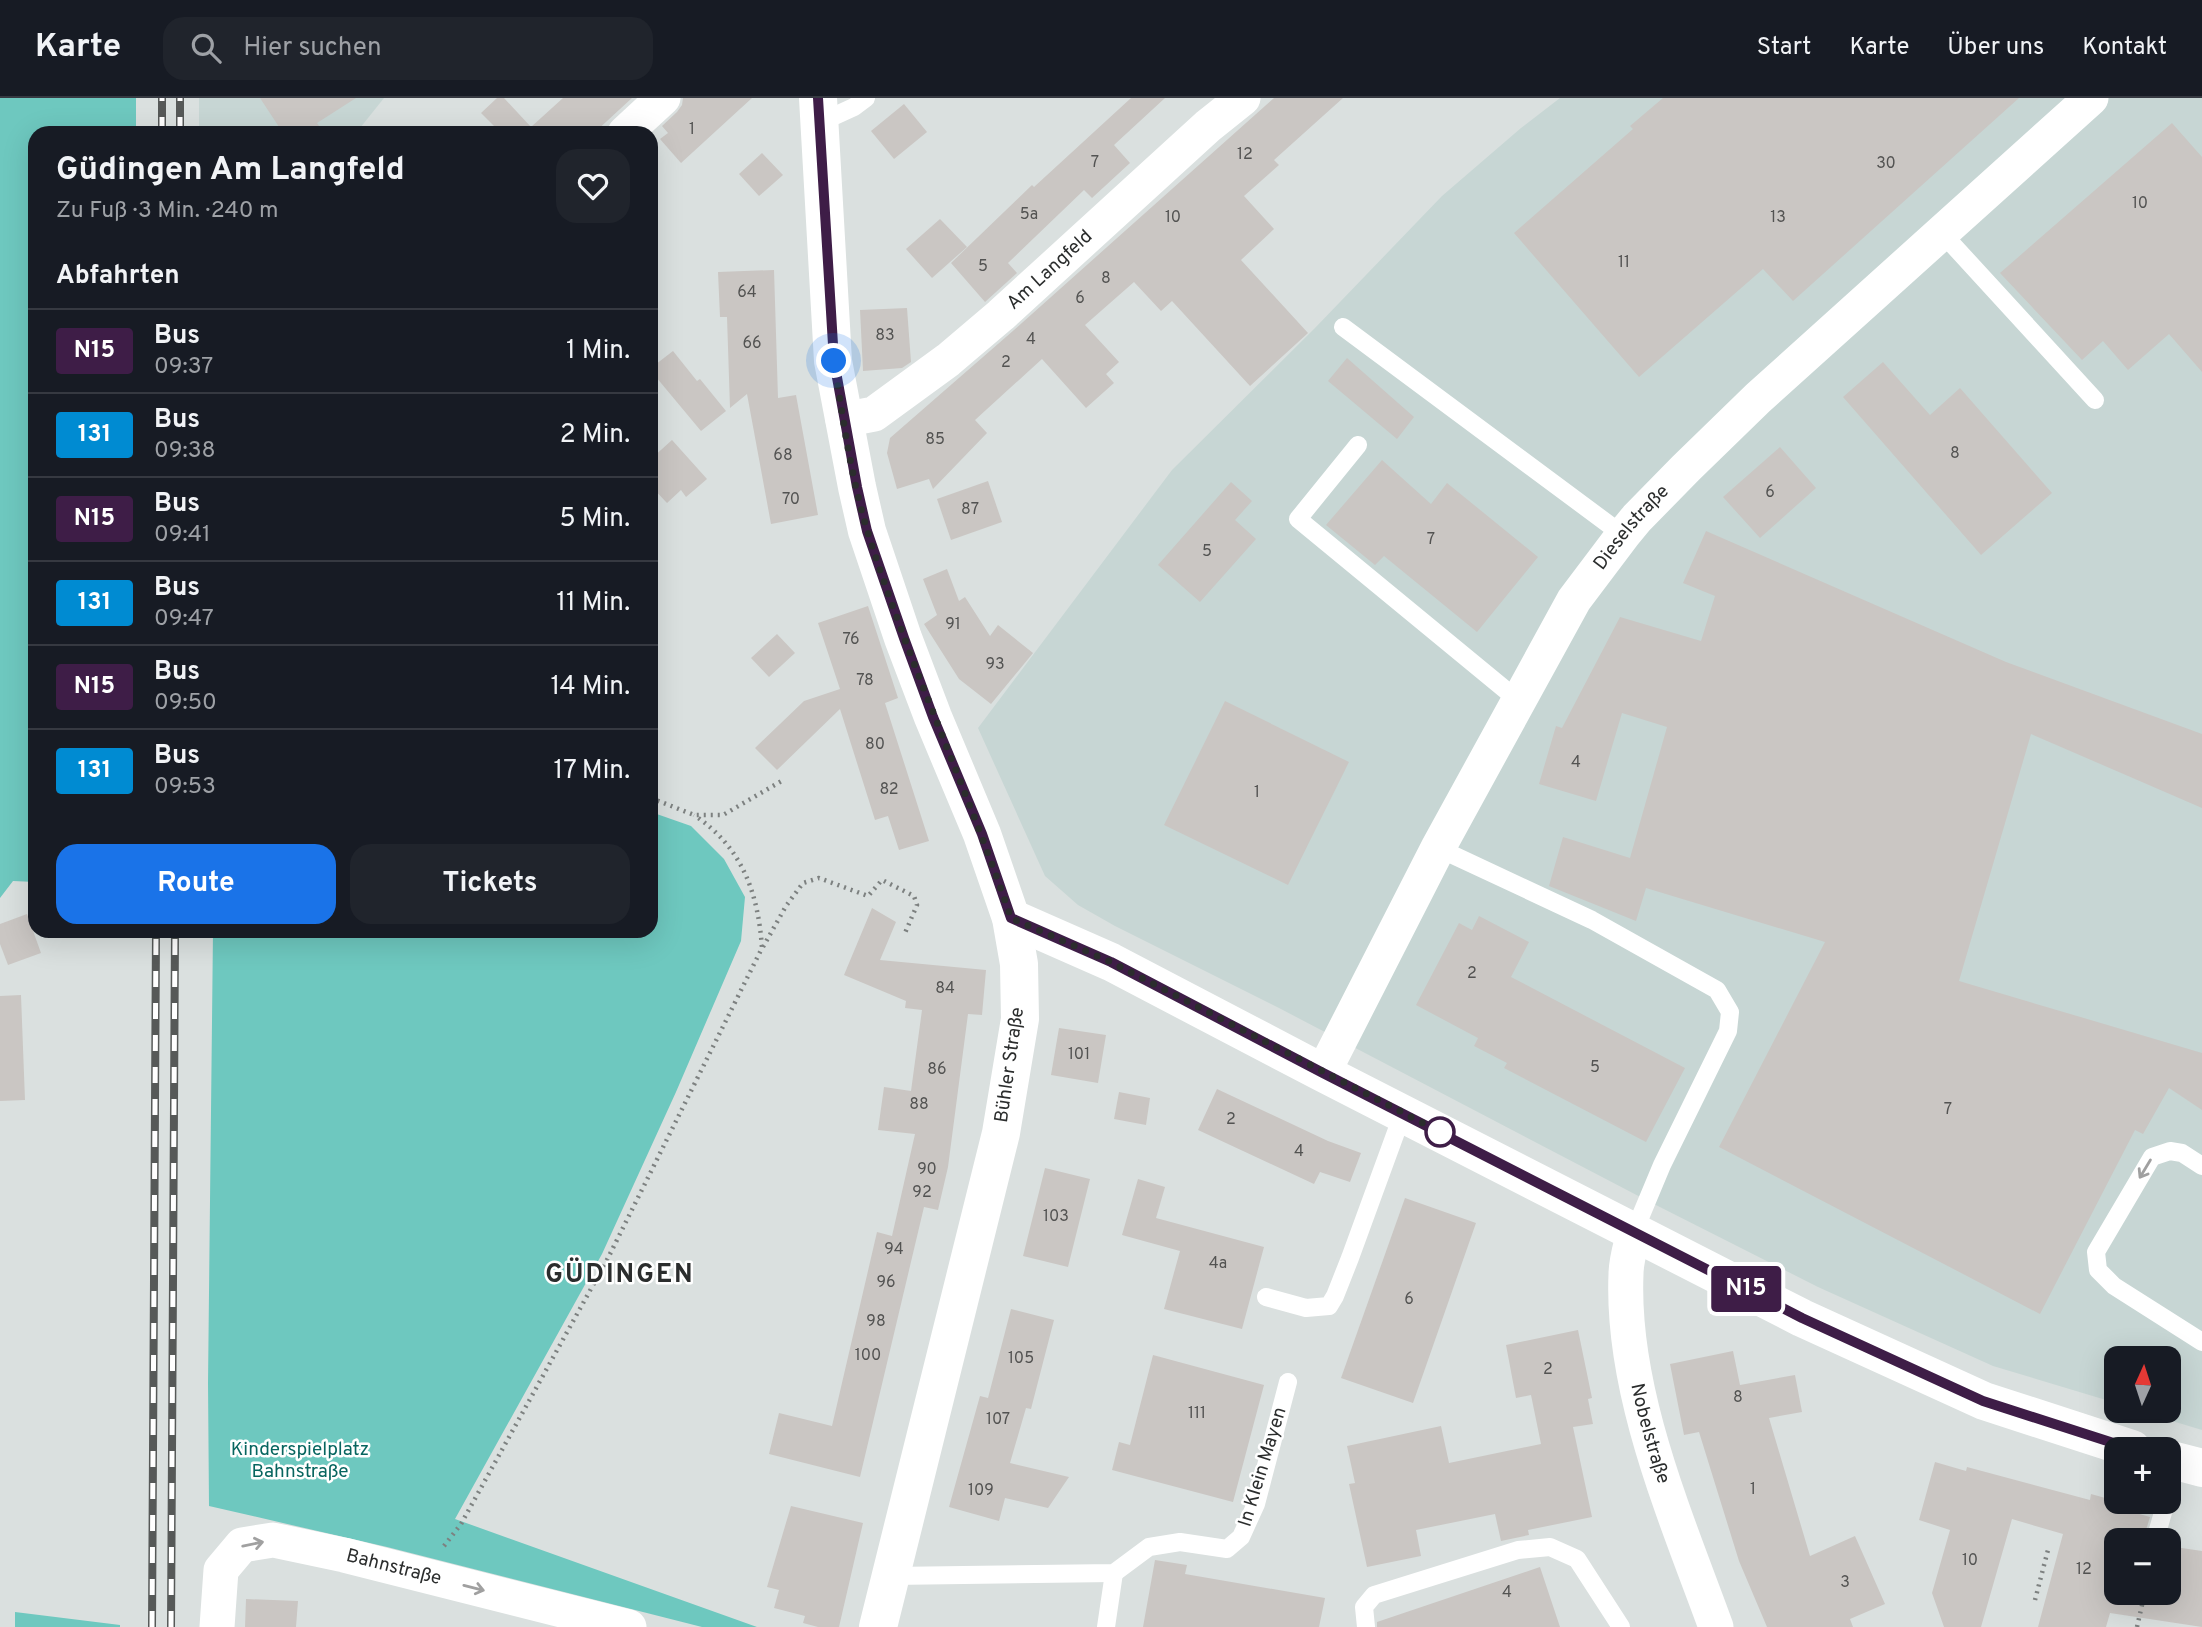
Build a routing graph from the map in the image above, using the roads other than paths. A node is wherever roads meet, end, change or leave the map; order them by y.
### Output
1 (663, 98) edge
2 (866, 98) edge
3 (1242, 98) edge
4 (2091, 98) edge
5 (819, 111) edge
6 (633, 126) edge
7 (1942, 233) junction
8 (1343, 327) dead end
9 (2095, 400) dead end
10 (843, 420) junction
11 (1358, 445) dead end
12 (1622, 535) junction
13 (1519, 701) junction
14 (1438, 848) junction
15 (1011, 918) junction
16 (1323, 1073) junction
17 (1404, 1114) junction
18 (2202, 1166) edge
19 (1634, 1232) junction
20 (1266, 1297) dead end
21 (2202, 1342) edge
22 (1287, 1382) dead end
23 (2104, 1440) edge
24 (1114, 1573) junction
25 (891, 1576) junction
26 (216, 1627) edge
27 (629, 1627) edge
28 (878, 1627) edge
29 (1106, 1627) edge
30 (1366, 1627) edge
31 (1621, 1627) edge
32 (1716, 1627) edge

1 - 6 street
2 - 5 lane
3 - 10 street, Am Langfeld
4 - 7 street, Dieselstraße
5 - 10 main road, Bühler Straße
7 - 9 lane
7 - 12 street, Dieselstraße
8 - 12 lane
10 - 15 main road, Bühler Straße
11 - 13 lane
12 - 13 street, Dieselstraße
13 - 14 street, Dieselstraße
14 - 16 street, Dieselstraße
14 - 19 lane
15 - 16 main road
15 - 25 main road, Bühler Straße
16 - 17 main road
17 - 19 main road
17 - 20 lane
18 -> 21 lane
19 - 23 main road
19 - 32 street, Nobelstraße
22 - 24 lane, In Klein Mayen
24 - 25 lane
24 - 29 lane
25 - 28 main road, Bühler Straße
26 -> 27 street, Bahnstraße
30 - 31 lane

